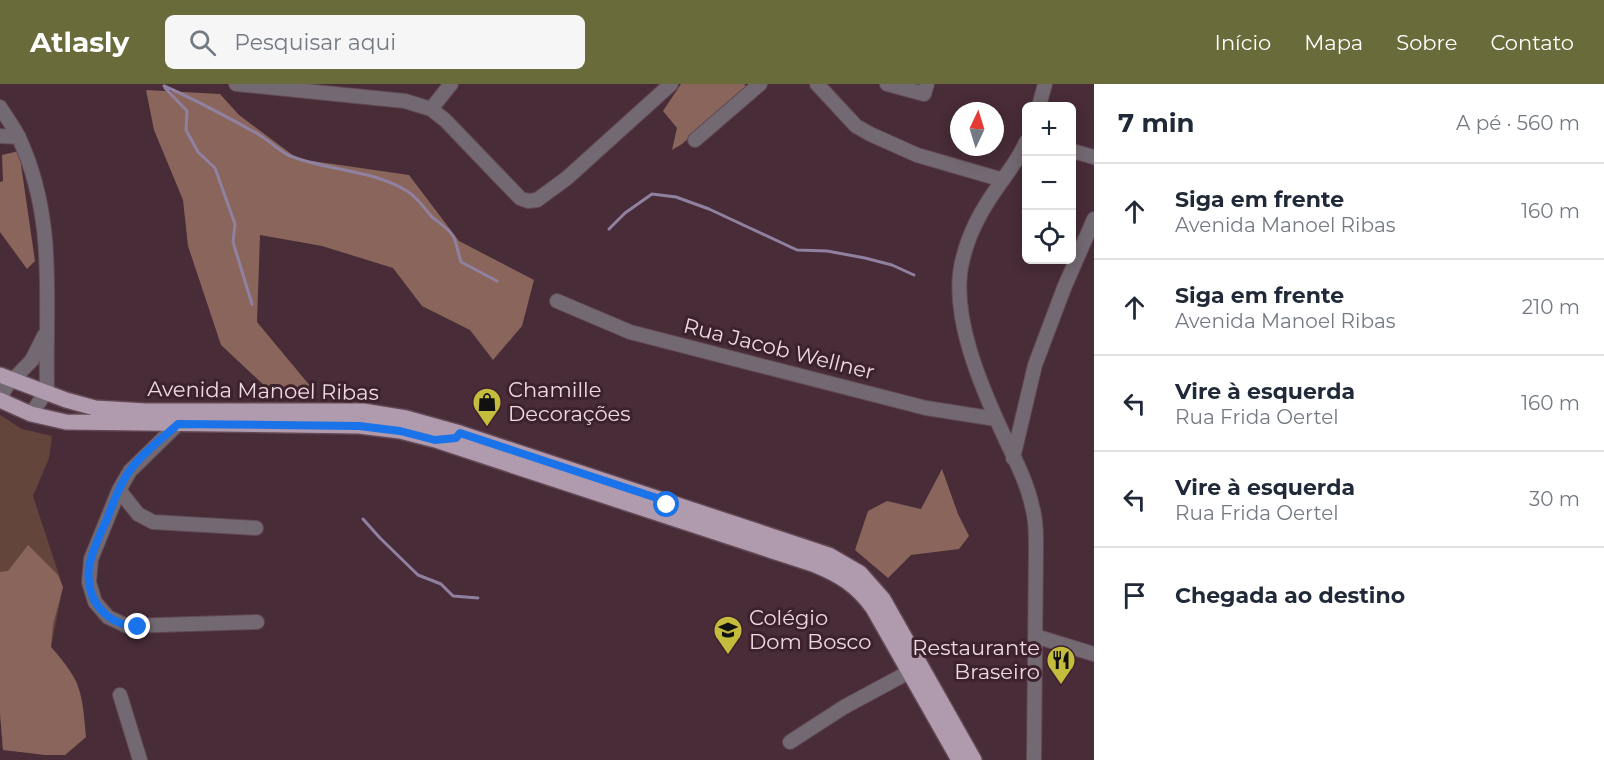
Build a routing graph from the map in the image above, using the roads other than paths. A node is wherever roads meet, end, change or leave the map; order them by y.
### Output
1 (236, 84) edge
2 (451, 84) edge
3 (760, 84) edge
4 (817, 84) edge
5 (887, 84) edge
6 (927, 84) edge
7 (1045, 84) edge
8 (662, 87) edge
9 (1040, 102) edge
10 (0, 107) edge
11 (432, 109) junction
12 (0, 136) edge
13 (19, 137) junction
14 (695, 140) dead end
15 (1022, 149) edge
16 (1076, 152) edge
17 (1094, 157) edge
18 (1003, 180) junction
19 (1094, 219) edge
20 (558, 301) dead end
21 (45, 332) junction
22 (7, 377) edge
23 (46, 392) junction
24 (0, 399) edge
25 (146, 411) junction
26 (201, 411) junction
27 (31, 414) junction
28 (996, 419) junction
29 (121, 423) junction
30 (178, 424) junction
31 (460, 433) junction
32 (435, 440) junction
33 (1014, 458) junction
34 (119, 490) junction
35 (662, 507) junction
36 (697, 519) junction
37 (256, 528) dead end
38 (257, 622) dead end
39 (1035, 636) junction
40 (1094, 654) edge
41 (909, 672) junction
42 (120, 695) dead end
43 (790, 742) dead end
44 (140, 760) edge
45 (959, 760) edge
46 (974, 760) edge
47 (1034, 760) edge

1 - 11 street
2 - 11 street
3 - 14 street
4 - 18 street
5 - 6 street
7 - 9 street
8 - 11 street
10 - 13 street
12 - 13 street
13 - 21 street
15 - 18 street
16 - 17 street
18 - 28 street
19 - 33 street
20 - 28 street, Rua Jacob Wellner
21 - 22 street
21 - 23 street
22 - 23 main road, Avenida Manoel Ribas
22 - 24 street
23 - 25 main road, Avenida Manoel Ribas
23 - 27 street
24 - 27 main road, Avenida Manoel Ribas
25 - 26 main road, Avenida Manoel Ribas
25 - 29 main road
26 - 30 main road
26 - 31 main road, Avenida Manoel Ribas
27 - 29 main road, Avenida Manoel Ribas
28 - 33 street
29 - 30 main road, Avenida Manoel Ribas
30 - 32 main road, Avenida Manoel Ribas
30 - 34 street
31 - 32 main road
31 - 35 main road, Avenida Manoel Ribas
32 - 35 main road, Avenida Manoel Ribas
33 - 39 street
34 - 37 street
34 - 38 street
35 - 36 main road, Avenida Manoel Ribas
36 - 41 main road, Avenida Manoel Ribas
36 - 46 main road, Avenida Manoel Ribas
39 - 40 street
39 - 47 street
41 - 43 street
41 - 45 main road, Avenida Manoel Ribas
42 - 44 street

